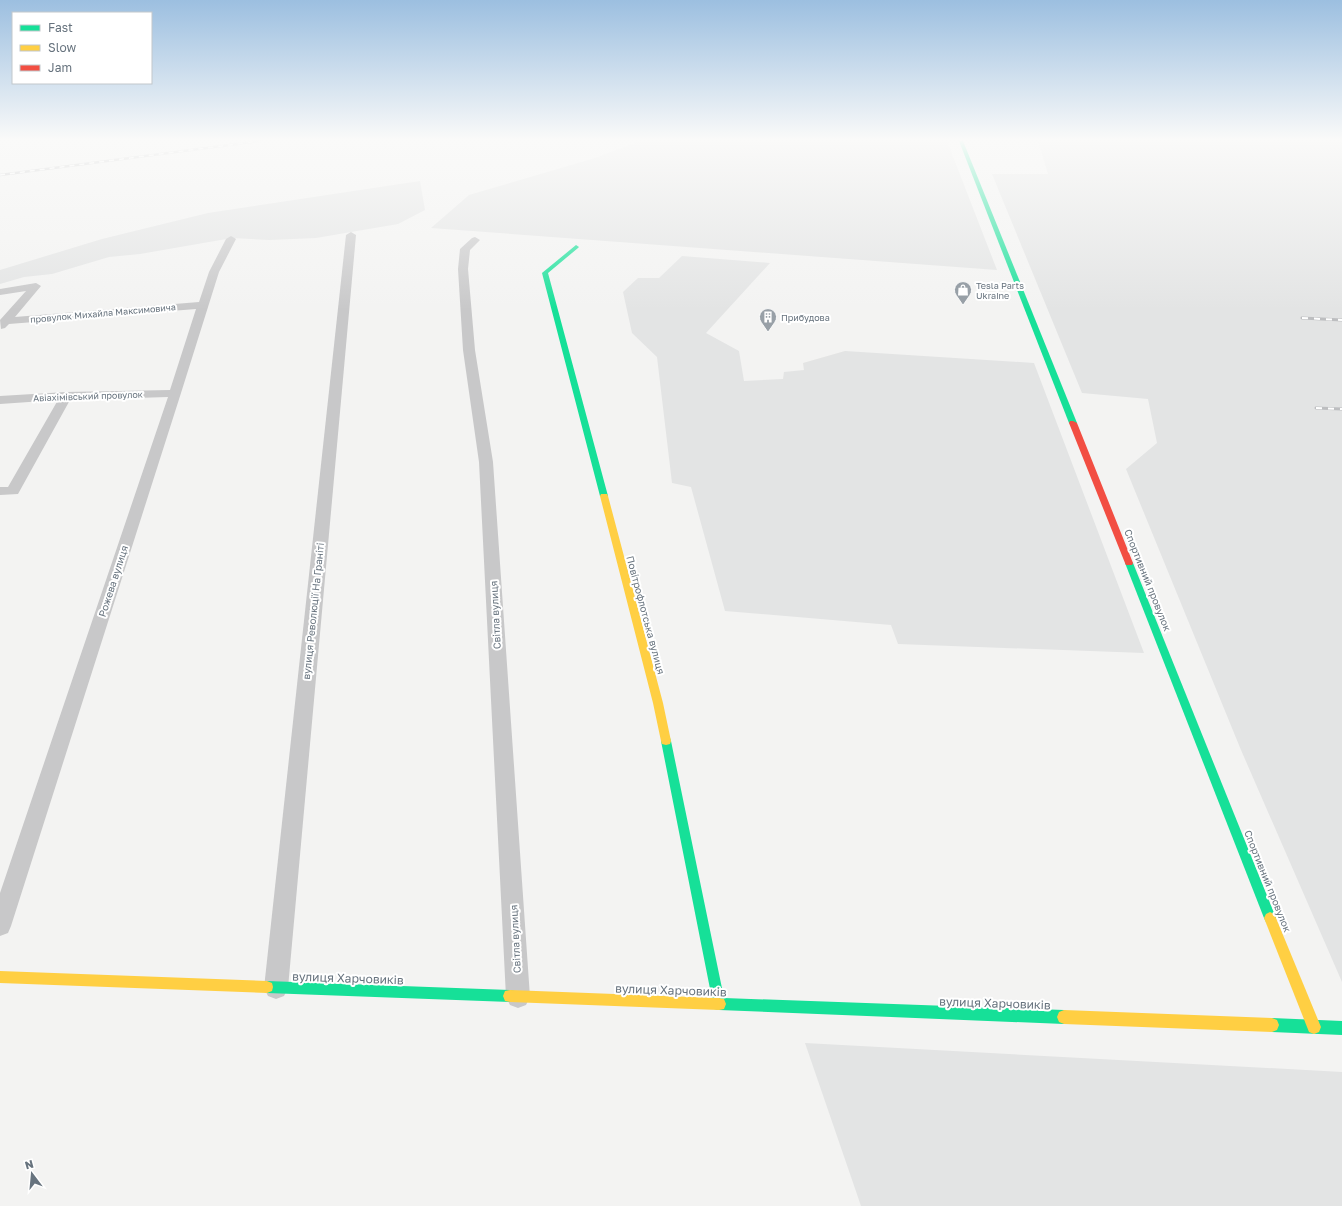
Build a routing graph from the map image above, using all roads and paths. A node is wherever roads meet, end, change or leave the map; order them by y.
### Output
1 (983, 197) edge
2 (351, 235) dead end
3 (231, 239) dead end
4 (475, 240) dead end
5 (576, 247) dead end
6 (0, 292) edge
7 (202, 305) junction
8 (2, 324) edge
9 (175, 393) junction
10 (66, 396) junction
11 (0, 400) edge
12 (0, 491) edge
13 (0, 926) edge
14 (0, 977) edge
15 (276, 988) junction
16 (518, 997) junction
17 (719, 1004) junction
18 (1314, 1027) junction
19 (1342, 1028) edge

1 - 18 street, Спортивний провулок
2 - 15 street, вулиця Революції На Граніті
3 - 7 street, Рожева вулиця
4 - 16 street, Світла вулиця
5 - 17 street, Повітрофлотська вулиця
6 - 8 street
7 - 8 street, провулок Михайла Максимовича
7 - 9 street, Рожева вулиця
9 - 10 street, Авіахімівський провулок
9 - 13 street, Рожева вулиця
10 - 11 street, Авіахімівський провулок
10 - 12 street
14 - 15 street, вулиця Харчовиків
15 - 16 street, вулиця Харчовиків
16 - 17 street, вулиця Харчовиків
17 - 18 street, вулиця Харчовиків
18 - 19 street, вулиця Харчовиків

